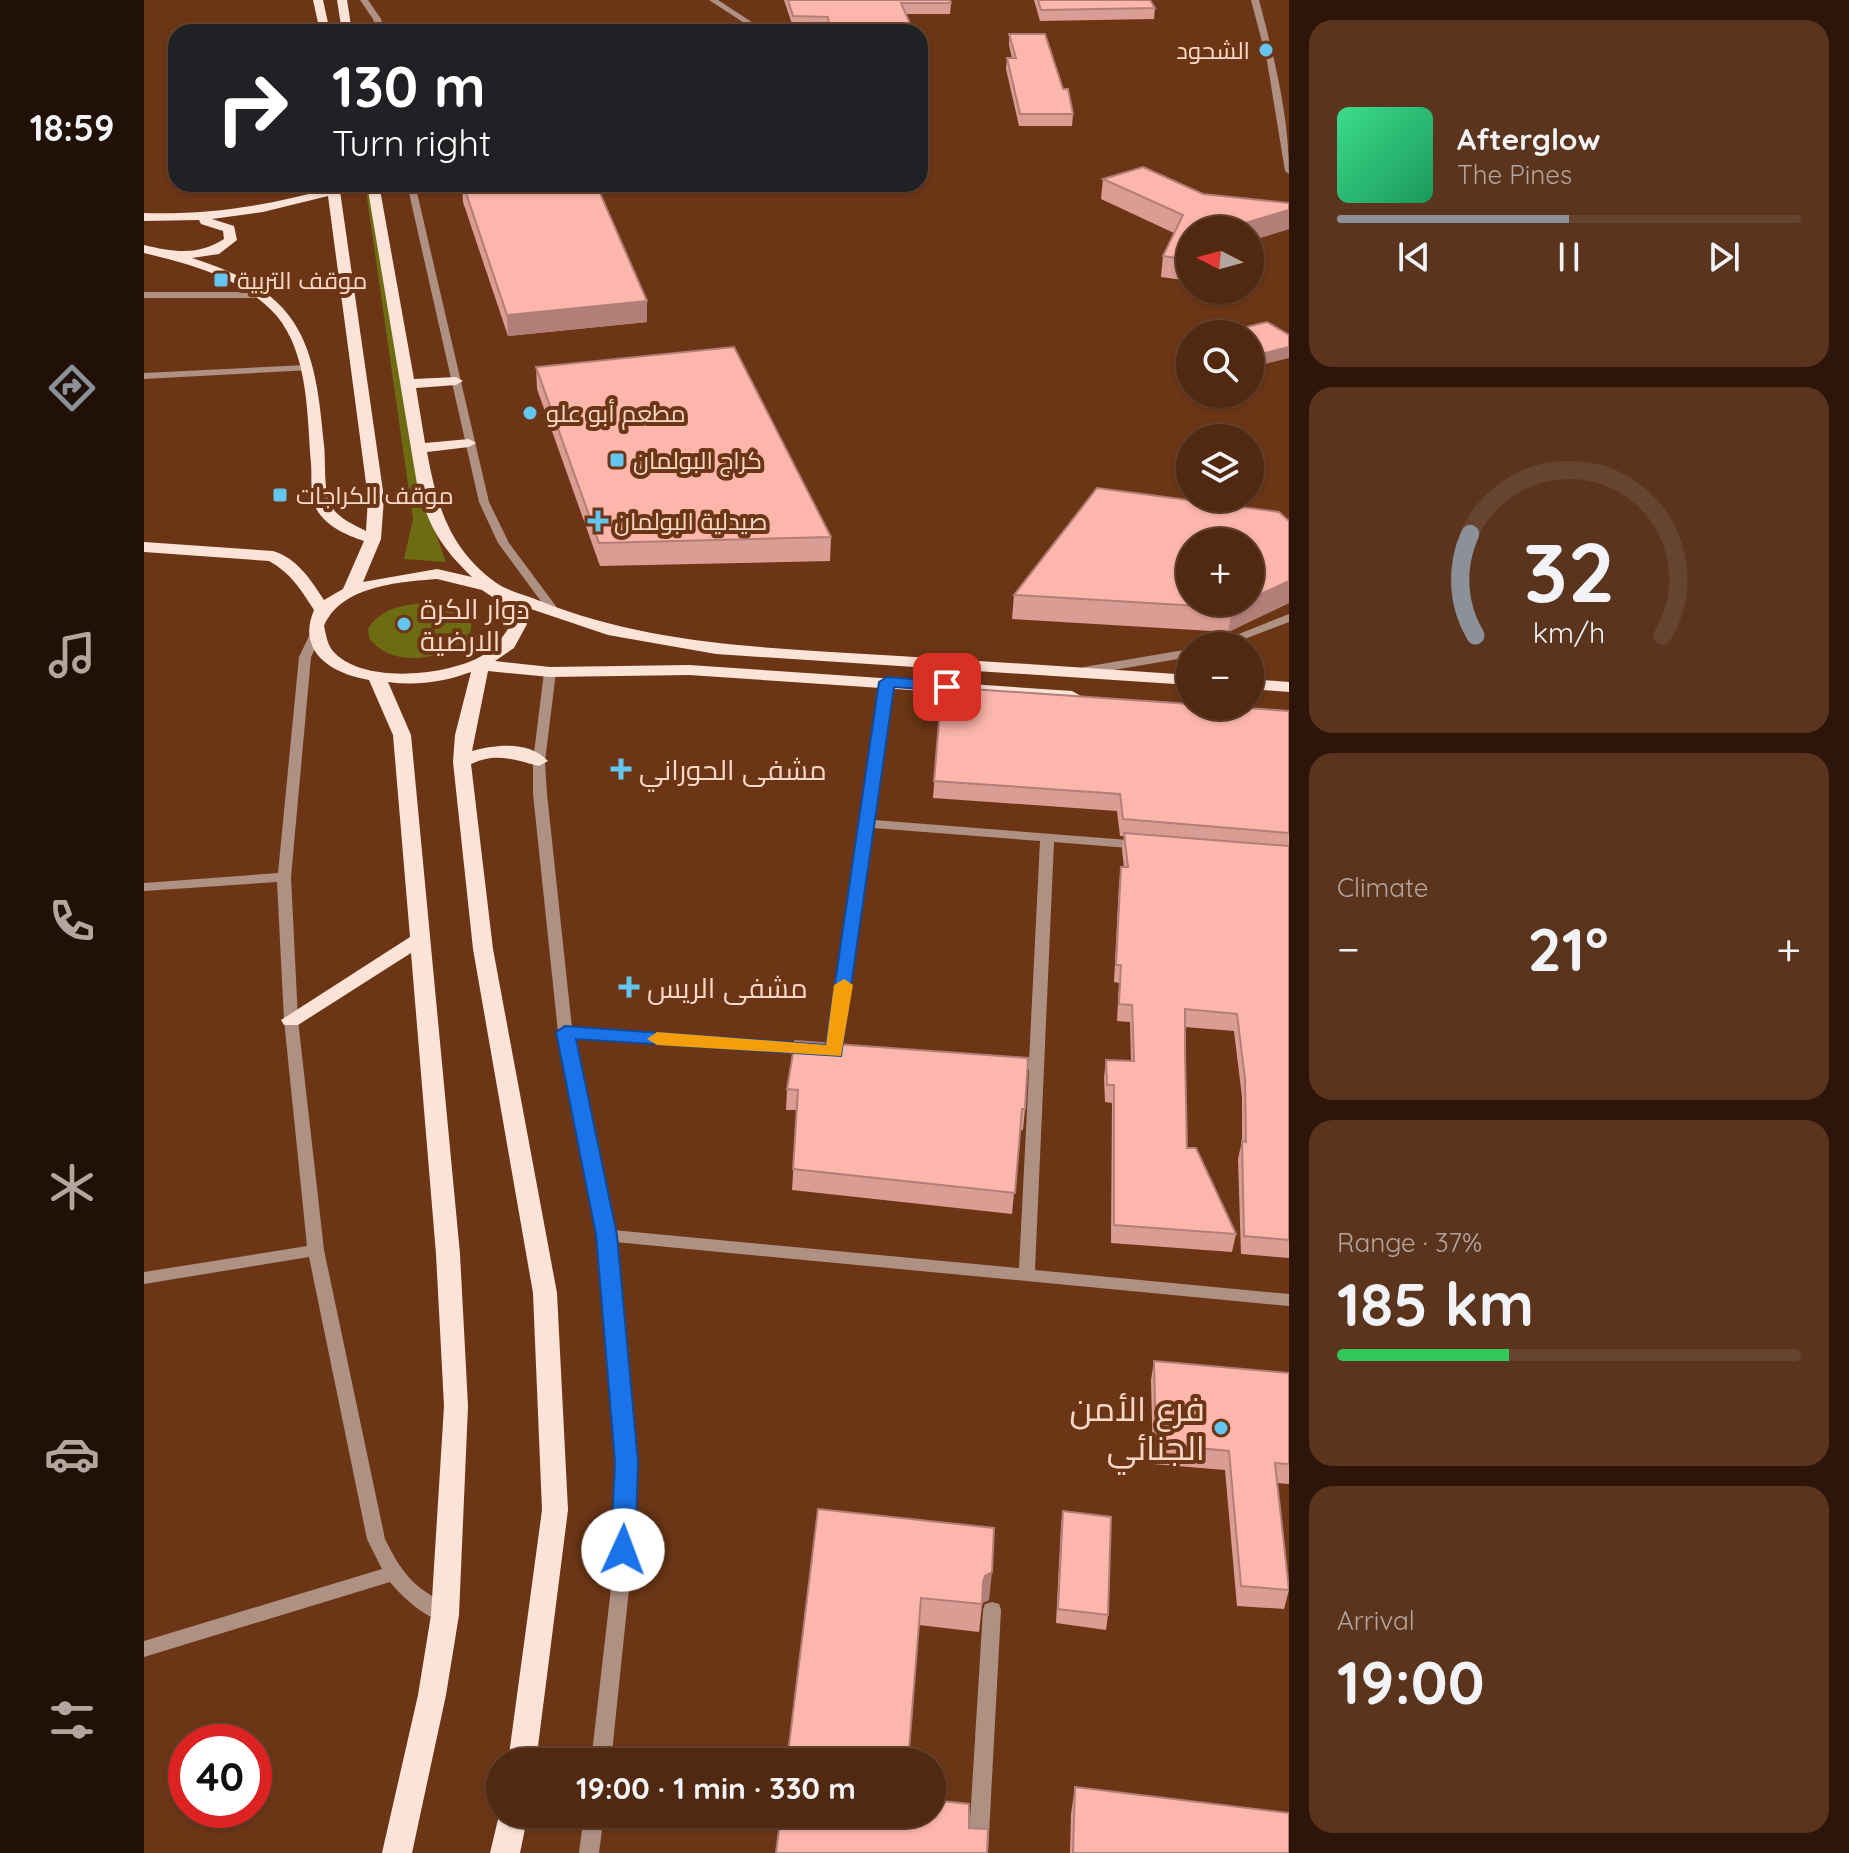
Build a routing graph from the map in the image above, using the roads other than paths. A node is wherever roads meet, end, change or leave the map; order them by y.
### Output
1 (318, 0) edge
2 (342, 0) edge
3 (364, 0) edge
4 (713, 0) edge
5 (1255, 0) edge
6 (323, 24) edge
7 (346, 24) edge
8 (379, 24) edge
9 (750, 24) edge
10 (1286, 142) edge
11 (1289, 171) edge
12 (320, 192) edge
13 (334, 192) edge
14 (374, 192) edge
15 (413, 192) edge
16 (144, 217) edge
17 (190, 218) junction
18 (144, 249) edge
19 (172, 256) junction
20 (144, 295) edge
21 (260, 295) junction
22 (307, 368) junction
23 (144, 376) edge
24 (456, 381) junction
25 (408, 384) junction
26 (469, 443) junction
27 (419, 448) junction
28 (373, 539) junction
29 (144, 547) edge
30 (491, 587) junction
31 (351, 590) junction
32 (324, 612) junction
33 (555, 613) junction
34 (1289, 618) edge
35 (1252, 632) edge
36 (316, 634) junction
37 (1176, 655) edge
38 (481, 665) junction
39 (550, 672) junction
40 (1074, 673) junction
41 (377, 677) junction
42 (1176, 679) edge
43 (887, 682) junction
44 (1264, 685) edge
45 (1289, 687) edge
46 (1084, 697) edge
47 (539, 761) junction
48 (462, 762) junction
49 (866, 823) junction
50 (1047, 838) junction
51 (1153, 846) edge
52 (284, 877) junction
53 (144, 887) edge
54 (420, 939) junction
55 (291, 1020) junction
56 (565, 1032) junction
57 (989, 1063) edge
58 (1036, 1066) junction
59 (606, 1235) junction
60 (316, 1250) junction
61 (1027, 1273) junction
62 (144, 1278) edge
63 (1289, 1300) edge
64 (392, 1574) junction
65 (992, 1610) dead end
66 (445, 1615) junction
67 (144, 1649) edge
68 (524, 1748) edge
69 (603, 1748) edge
70 (510, 1828) edge
71 (592, 1828) edge
72 (397, 1853) edge
73 (505, 1853) edge
74 (589, 1853) edge
75 (978, 1853) edge

1 - 6 main road
2 - 7 main road
3 - 8 street
4 - 9 street
5 - 10 street
10 - 11 street
12 - 17 main road
13 - 28 main road
14 - 25 main road
15 - 24 street
16 - 17 main road
17 - 19 main road
18 - 19 main road
19 - 21 main road
20 - 21 street
21 - 22 main road
22 - 23 street
22 - 28 main road
24 - 25 main road
24 - 26 street
25 - 27 main road
26 - 27 main road
26 - 33 street
27 - 30 main road
28 - 31 main road
29 - 32 main road
30 - 31 main road
30 - 33 main road
30 - 38 main road
31 - 32 main road
32 - 36 main road
33 - 40 main road
34 - 35 street
36 - 41 main road
36 - 52 street
37 - 40 street
38 - 39 main road
38 - 41 main road
38 - 48 main road
39 - 43 main road
39 - 47 street
40 - 42 main road
41 - 54 main road
43 - 46 main road
43 - 49 street
44 - 45 main road
47 - 48 main road
47 - 56 street
48 - 68 main road
49 - 50 street
49 - 56 street
50 - 51 street
50 - 58 street
52 - 53 street
52 - 55 street
54 - 55 main road
54 - 66 main road
55 - 60 street
56 - 59 street
57 - 58 street
58 - 61 street
59 - 61 street
59 - 69 street
60 - 62 street
60 - 64 street
61 - 63 street
64 - 66 street
64 - 67 street
65 - 75 street
66 - 72 main road
70 - 73 main road
71 - 74 street

